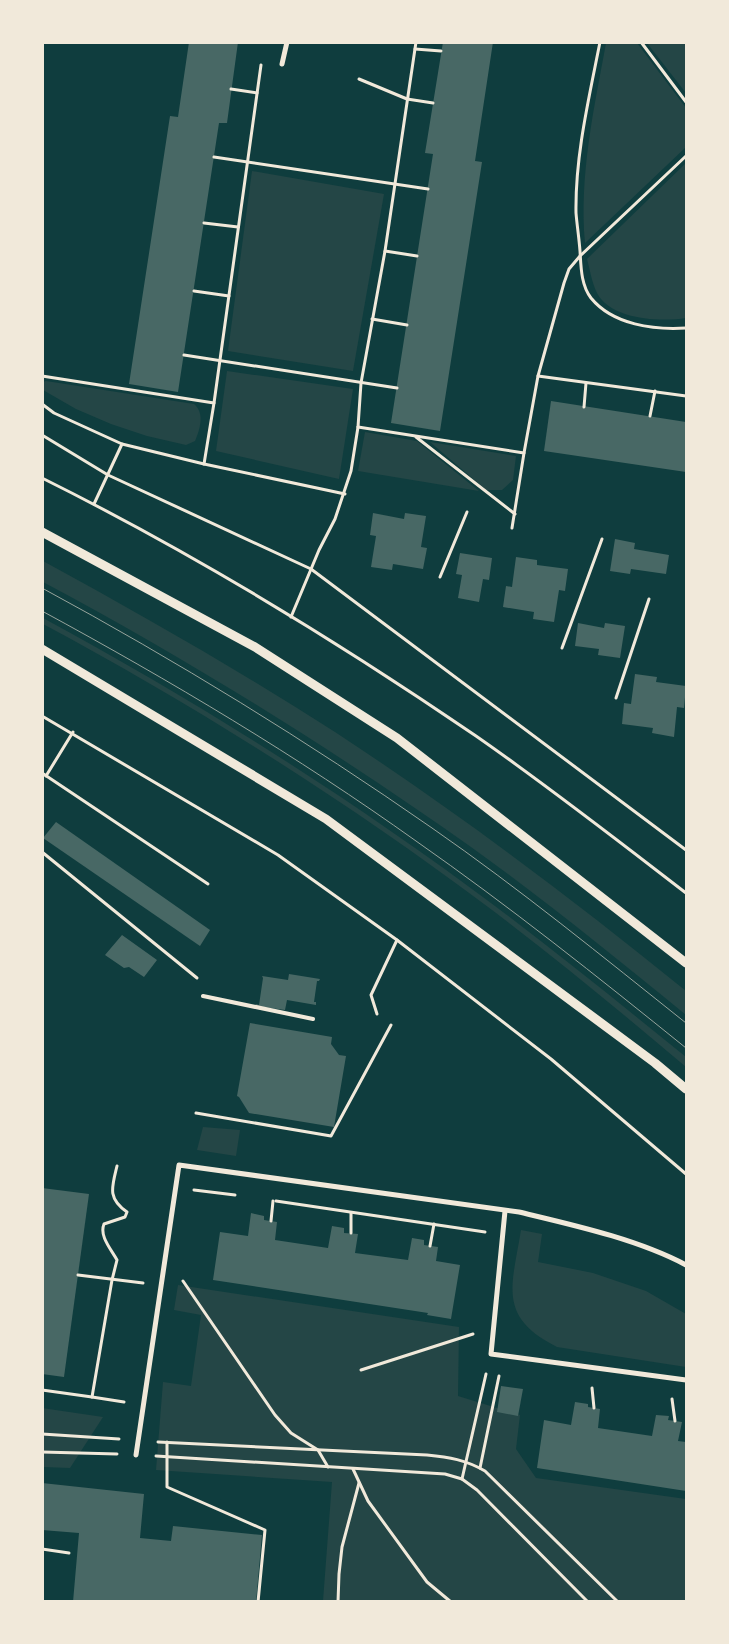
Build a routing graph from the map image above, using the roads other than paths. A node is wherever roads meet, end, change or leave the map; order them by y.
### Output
1 (287, 42) edge
2 (282, 64) dead end
3 (42, 532) edge
4 (42, 649) edge
5 (686, 963) edge
6 (203, 996) dead end
7 (313, 1019) dead end
8 (686, 1089) edge
9 (505, 1211) junction
10 (686, 1265) edge
11 (686, 1380) edge
12 (136, 1455) road end

1 - 2 street
3 - 5 street
4 - 8 street
6 - 7 lane
9 - 10 street
9 - 11 street
9 - 12 street

